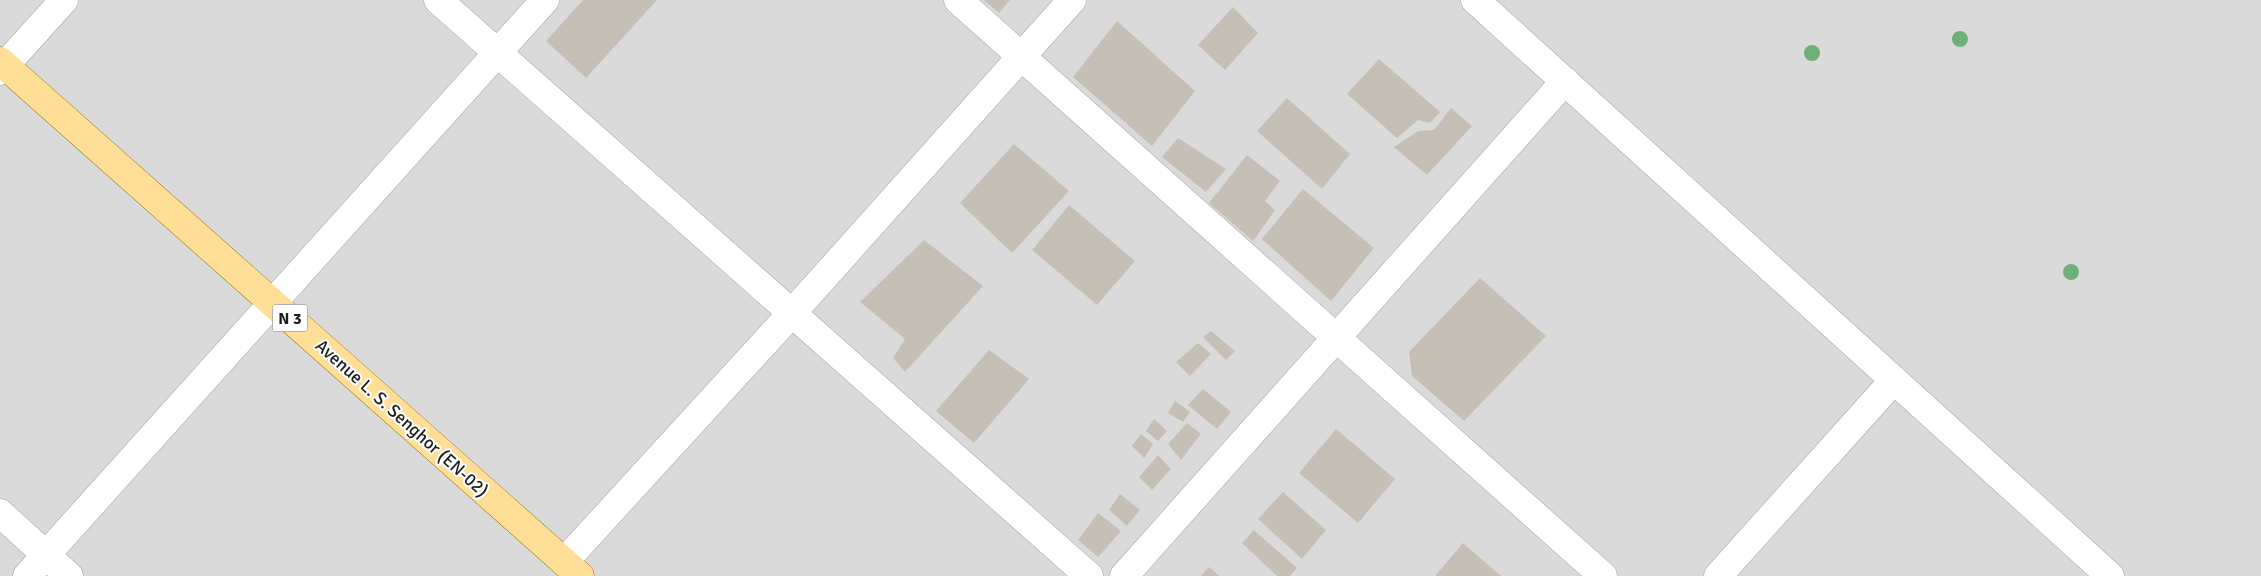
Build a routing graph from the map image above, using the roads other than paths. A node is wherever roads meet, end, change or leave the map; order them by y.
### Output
1 (64, 0) edge
2 (438, 0) edge
3 (545, 0) edge
4 (958, 0) edge
5 (1072, 0) edge
6 (1475, 0) edge
7 (497, 53) junction
8 (1022, 58) junction
9 (2, 66) edge
10 (1565, 81) junction
11 (272, 302) junction
12 (792, 313) junction
13 (1336, 338) junction
14 (1894, 380) junction
15 (0, 513) edge
16 (46, 555) junction
17 (565, 571) edge
18 (27, 576) edge
19 (69, 576) edge
20 (1089, 576) edge
21 (1124, 576) edge
22 (1603, 576) edge
23 (1718, 576) edge
24 (2110, 576) edge

1 - 9 street
2 - 7 street
3 - 7 street
4 - 8 street
5 - 8 street
6 - 10 street
7 - 11 street
7 - 12 street
8 - 12 street
8 - 13 street
9 - 11 main road, Avenue L. S. Senghor (EN-02) / N 3
10 - 13 street
10 - 14 street
11 - 16 street
11 - 17 main road, Avenue L. S. Senghor (EN-02) / N 3
12 - 17 street
12 - 20 street
13 - 21 street
13 - 22 street
14 - 23 street
14 - 24 street
15 - 16 street
16 - 18 street
16 - 19 street

